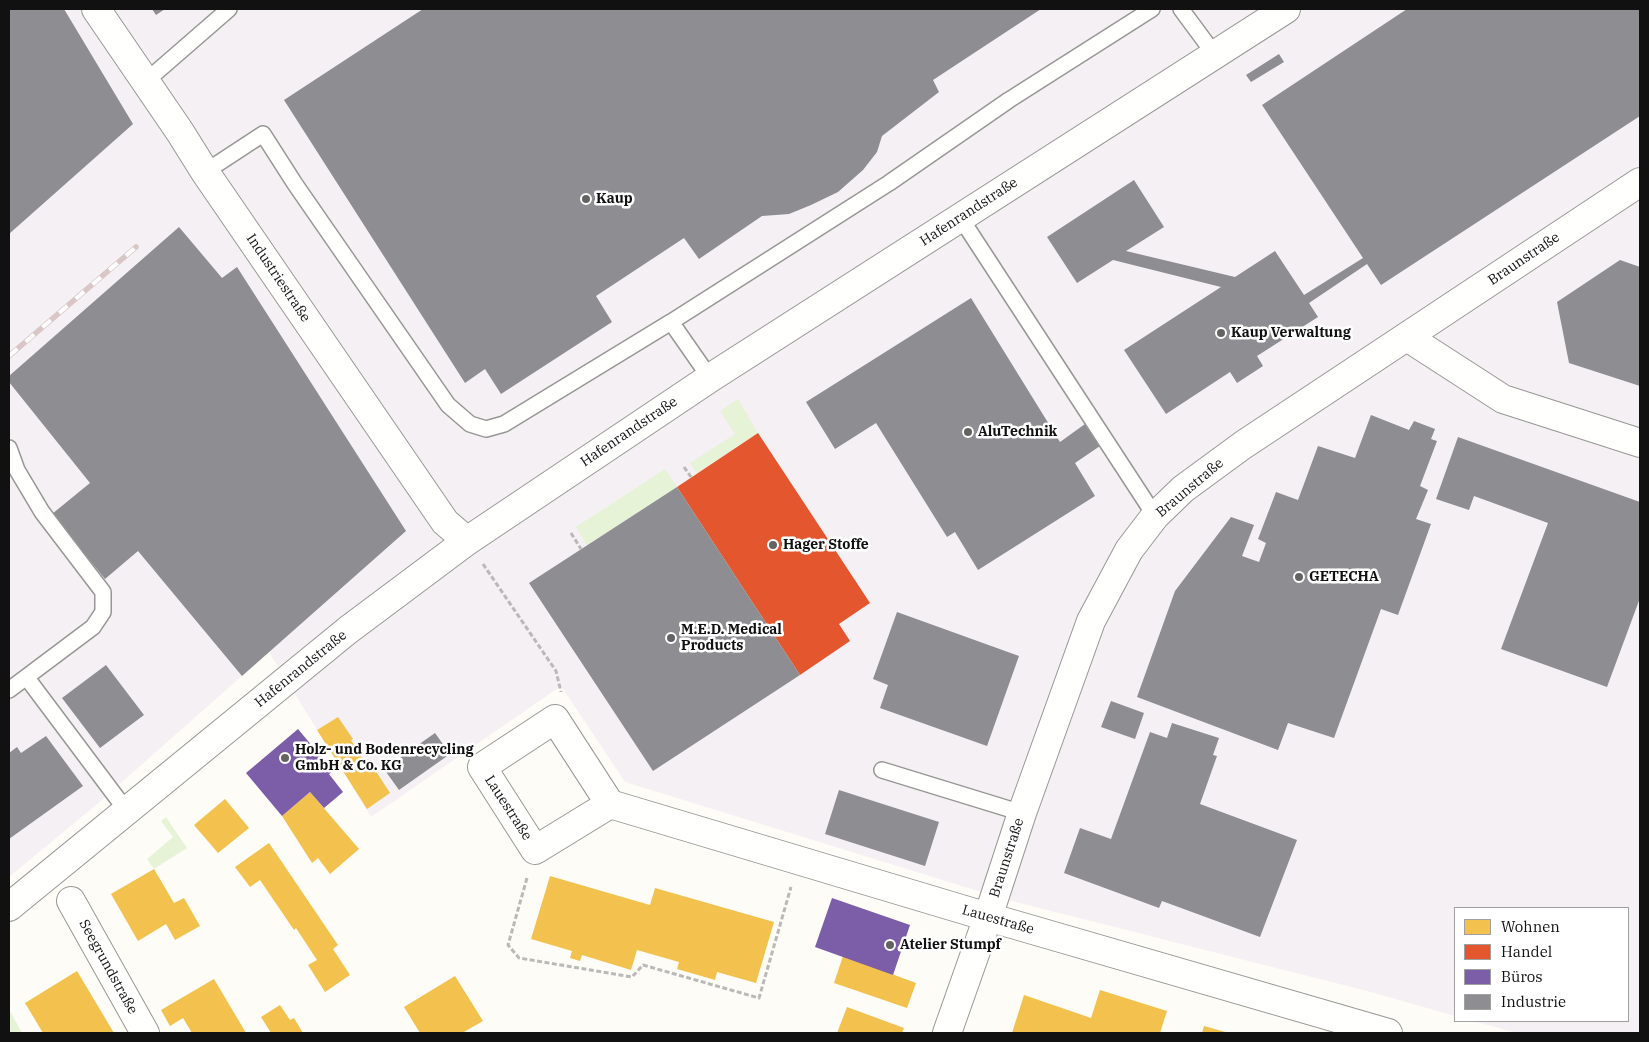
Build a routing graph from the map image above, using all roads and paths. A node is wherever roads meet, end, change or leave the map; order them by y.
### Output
1 (96, 9) edge
2 (229, 9) edge
3 (1152, 9) edge
4 (1182, 9) edge
5 (1286, 9) edge
6 (1215, 54) junction
7 (145, 82) junction
8 (205, 172) junction
9 (1640, 182) edge
10 (960, 217) junction
11 (671, 322) junction
12 (1407, 337) junction
13 (710, 378) junction
14 (1640, 443) edge
15 (9, 448) edge
16 (684, 467) dead end
17 (691, 477) dead end
18 (1155, 516) junction
19 (571, 533) dead end
20 (467, 541) junction
21 (581, 549) dead end
22 (27, 678) junction
23 (9, 690) edge
24 (555, 719) junction
25 (882, 770) dead end
26 (610, 804) junction
27 (126, 810) junction
28 (1022, 813) junction
29 (535, 850) junction
30 (799, 860) junction
31 (71, 900) dead end
32 (9, 907) edge
33 (988, 917) junction
34 (144, 1033) edge
35 (947, 1033) edge
36 (1388, 1033) edge

1 - 7 street, Industriestraße
2 - 7 lane
3 - 11 lane
4 - 6 lane
5 - 6 street, Hafenrandstraße
6 - 10 street, Hafenrandstraße
7 - 8 street, Industriestraße
8 - 11 lane
8 - 20 street, Industriestraße
9 - 12 street, Braunstraße
10 - 13 street, Hafenrandstraße
10 - 18 lane
11 - 13 lane
12 - 14 street
12 - 18 street, Braunstraße
13 - 20 street, Hafenrandstraße
15 - 22 lane
16 - 17 path
18 - 28 street, Braunstraße
19 - 21 path
20 - 24 path
20 - 27 street, Hafenrandstraße
22 - 23 lane
22 - 27 lane
24 - 26 street
24 - 29 street, Lauestraße
25 - 28 lane
26 - 29 street, Lauestraße
26 - 30 street, Lauestraße
27 - 32 street, Hafenrandstraße
28 - 33 street, Braunstraße
29 - 30 path
30 - 33 street, Lauestraße
31 - 34 street, Seegrundstraße
33 - 35 street, Braunstraße
33 - 36 street, Lauestraße

